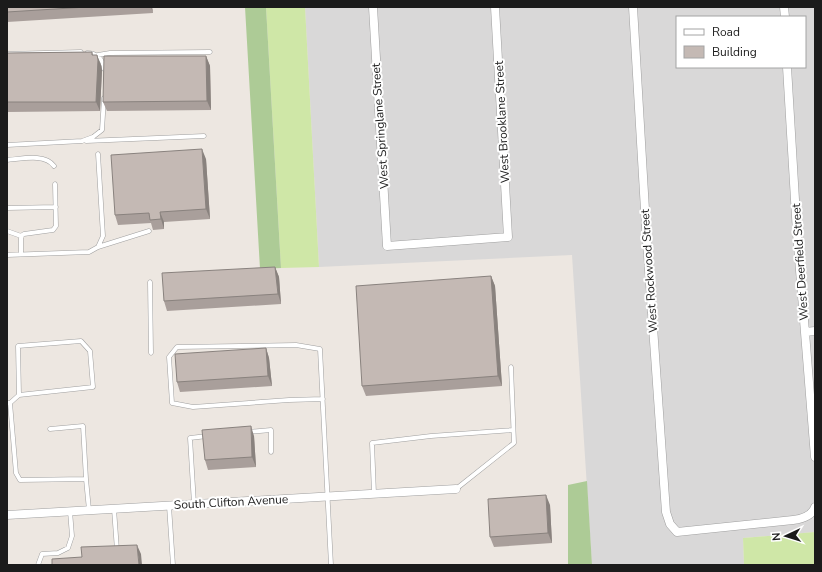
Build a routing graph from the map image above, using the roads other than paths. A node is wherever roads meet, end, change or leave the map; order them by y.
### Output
1 (373, 7) edge
2 (495, 7) edge
3 (633, 7) edge
4 (210, 52) dead end
5 (7, 54) edge
6 (98, 55) junction
7 (788, 68) edge
8 (105, 75) edge
9 (104, 91) edge
10 (204, 136) dead end
11 (82, 141) junction
12 (7, 144) edge
13 (98, 154) dead end
14 (8, 160) edge
15 (54, 166) dead end
16 (55, 184) dead end
17 (56, 207) junction
18 (7, 208) edge
19 (149, 231) dead end
20 (7, 232) edge
21 (21, 236) junction
22 (508, 237) joint
23 (98, 247) junction
24 (21, 254) junction
25 (7, 255) edge
26 (150, 282) dead end
27 (815, 331) edge
28 (805, 332) junction
29 (150, 353) dead end
30 (511, 368) dead end
31 (19, 395) junction
32 (323, 399) junction
33 (9, 403) edge
34 (50, 428) dead end
35 (513, 430) junction
36 (242, 433) edge
37 (212, 436) edge
38 (272, 452) dead end
39 (815, 457) edge
40 (86, 479) junction
41 (456, 489) joint
42 (374, 494) junction
43 (328, 496) junction
44 (194, 504) junction
45 (169, 506) junction
46 (114, 509) junction
47 (815, 509) edge
48 (89, 510) junction
49 (70, 511) junction
50 (7, 515) edge
51 (117, 552) edge
52 (38, 565) edge
53 (173, 565) edge
54 (331, 565) edge

1 - 22 street, West Springlane Street
2 - 22 street, West Brooklane Street
3 - 47 street, West Rockwood Street
4 - 6 lane
5 - 6 lane
6 - 8 lane
7 - 28 street, West Deerfield Street
9 - 11 lane
10 - 11 lane
11 - 12 lane
13 - 23 lane
14 - 15 lane
16 - 17 lane
17 - 18 lane
17 - 21 lane
19 - 23 lane
20 - 21 lane
21 - 24 lane
23 - 24 lane
24 - 25 lane
26 - 29 lane
27 - 28 street
28 - 39 street, West Deerfield Street
30 - 35 lane
31 - 31 lane
31 - 33 lane
32 - 32 lane
32 - 43 lane
33 - 40 lane
34 - 40 lane
35 - 41 lane
35 - 42 lane
36 - 38 lane
37 - 44 lane
40 - 48 lane
41 - 42 street, South Clifton Avenue
42 - 43 street, South Clifton Avenue
43 - 44 street, South Clifton Avenue
43 - 54 lane
44 - 45 street, South Clifton Avenue
45 - 46 street, South Clifton Avenue
45 - 53 lane
46 - 48 street, South Clifton Avenue
46 - 51 lane
48 - 49 street, South Clifton Avenue
49 - 50 street, South Clifton Avenue
49 - 52 lane

